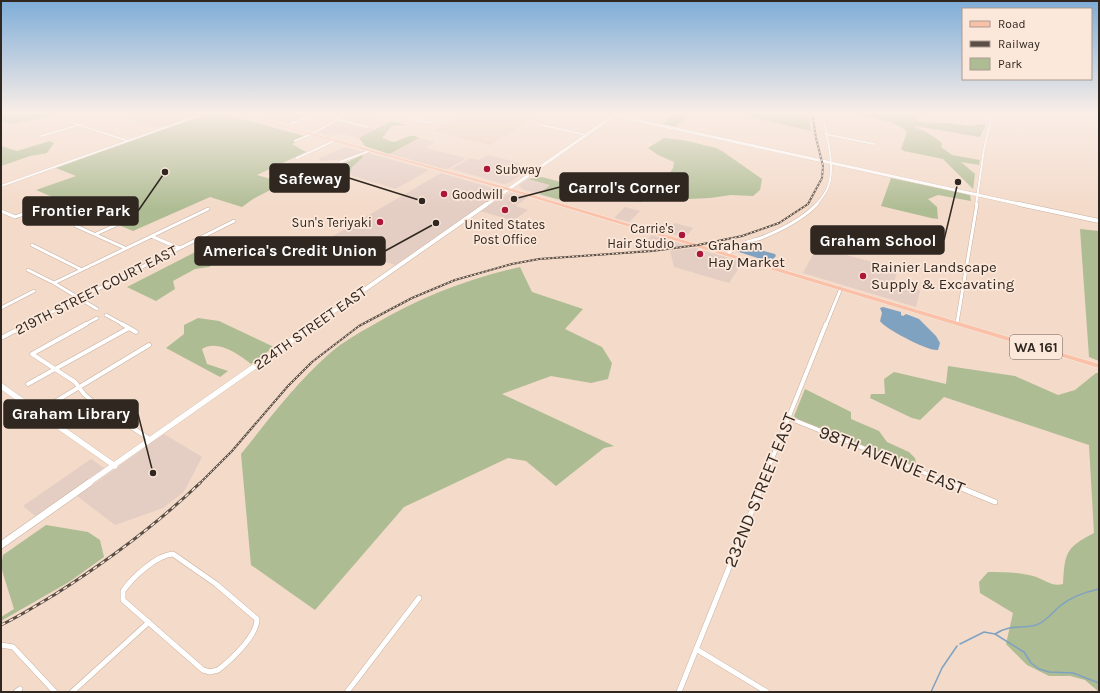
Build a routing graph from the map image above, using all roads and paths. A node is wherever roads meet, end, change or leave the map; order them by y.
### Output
1 (119, 144) edge
2 (327, 144) edge
3 (346, 144) edge
4 (573, 144) edge
5 (747, 144) edge
6 (827, 144) edge
7 (985, 144) edge
8 (369, 151) junction
9 (297, 158) dead end
10 (340, 162) dead end
11 (830, 162) junction
12 (1, 186) edge
13 (508, 189) junction
14 (978, 195) junction
15 (208, 209) dead end
16 (36, 210) dead end
17 (1, 211) edge
18 (234, 221) dead end
19 (1099, 221) edge
20 (116, 225) dead end
21 (76, 226) dead end
22 (96, 234) junction
23 (151, 236) junction
24 (32, 245) dead end
25 (125, 248) junction
26 (179, 248) junction
27 (728, 254) junction
28 (80, 269) junction
29 (28, 270) dead end
30 (54, 282) junction
31 (841, 288) junction
32 (34, 291) dead end
33 (79, 299) junction
34 (1, 308) edge
35 (97, 309) dead end
36 (106, 314) dead end
37 (97, 318) dead end
38 (957, 323) junction
39 (129, 328) junction
40 (136, 332) dead end
41 (1, 338) edge
42 (149, 345) dead end
43 (1099, 366) edge
44 (55, 369) junction
45 (28, 384) dead end
46 (1, 386) edge
47 (80, 386) junction
48 (38, 412) junction
49 (789, 418) junction
50 (151, 440) junction
51 (114, 466) junction
52 (994, 502) dead end
53 (1, 545) edge
54 (419, 598) dead end
55 (149, 622) junction
56 (1, 645) edge
57 (696, 649) junction
58 (55, 692) edge
59 (72, 692) edge
60 (347, 692) edge
61 (679, 692) edge
62 (767, 692) edge

1 - 12 street
2 - 9 street
3 - 8 main road, WA 161
4 - 13 main road, 224TH STREET EAST
5 - 11 main road
6 - 11 street
7 - 14 street
8 - 10 street
8 - 13 main road, WA 161
11 - 14 main road
11 - 27 street
13 - 27 main road, WA 161
13 - 50 main road, 224TH STREET EAST
14 - 19 main road
14 - 38 street
15 - 23 street
16 - 17 street
18 - 26 street, 219TH STREET COURT EAST
20 - 22 street
21 - 22 street
22 - 25 street
23 - 25 street
23 - 26 street
24 - 28 street
25 - 28 street
26 - 33 street, 219TH STREET COURT EAST
27 - 31 main road, WA 161
28 - 30 street
29 - 30 street
30 - 33 street
31 - 38 main road, WA 161
31 - 49 street, 232ND STREET EAST
32 - 34 street
33 - 35 street
33 - 41 street, 219TH STREET COURT EAST
36 - 39 street
37 - 44 street
38 - 43 main road, WA 161
39 - 40 street
39 - 44 street
42 - 47 street
44 - 45 street
44 - 47 street
46 - 48 main road
47 - 48 street
47 - 50 street
48 - 51 main road
49 - 52 street, 98TH AVENUE EAST
49 - 57 street, 232ND STREET EAST
50 - 51 main road, 224TH STREET EAST
51 - 53 main road, 224TH STREET EAST
54 - 60 street
55 - 55 street
55 - 59 street
56 - 58 street
57 - 61 street, 232ND STREET EAST
57 - 62 street

